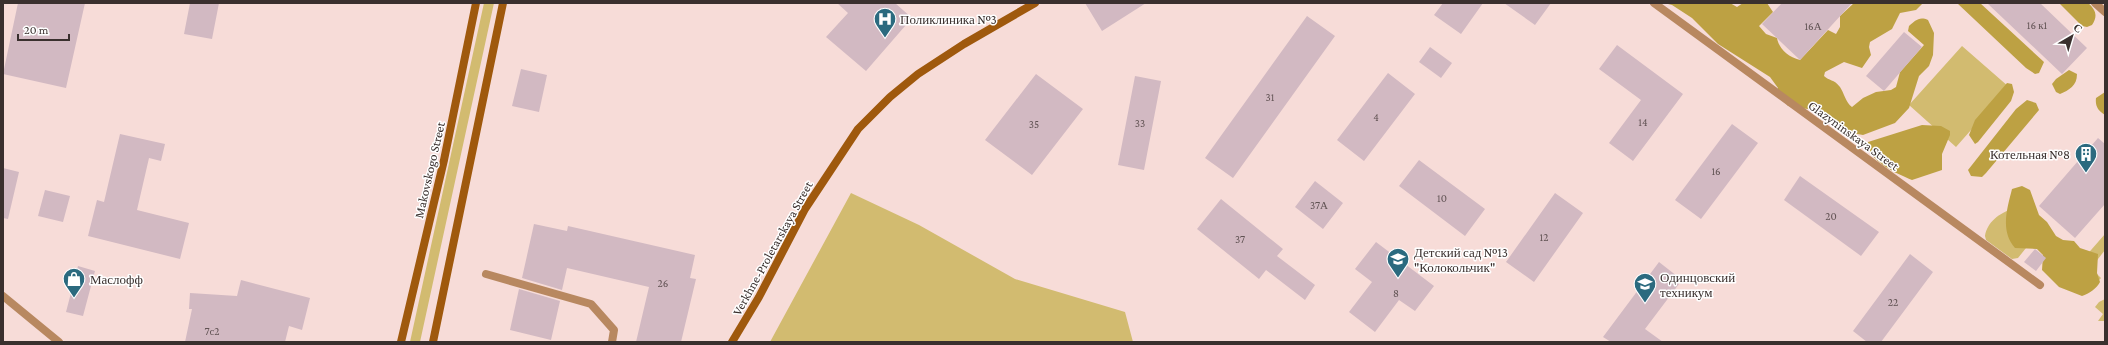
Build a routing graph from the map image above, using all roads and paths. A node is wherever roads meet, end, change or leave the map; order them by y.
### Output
1 (476, 3) edge
2 (503, 3) edge
3 (1035, 3) edge
4 (1654, 3) edge
5 (2095, 3) edge
6 (2105, 12) edge
7 (486, 274) dead end
8 (2040, 285) dead end
9 (3, 296) edge
10 (59, 342) edge
11 (400, 342) edge
12 (433, 342) edge
13 (612, 342) edge
14 (732, 342) edge

1 - 11 main road, Makovskogo Street
2 - 12 main road
3 - 14 main road, Verkhne-Proletarskaya Street
4 - 8 street, Glazyninskaya Street
5 - 6 street
7 - 13 street
9 - 10 street

